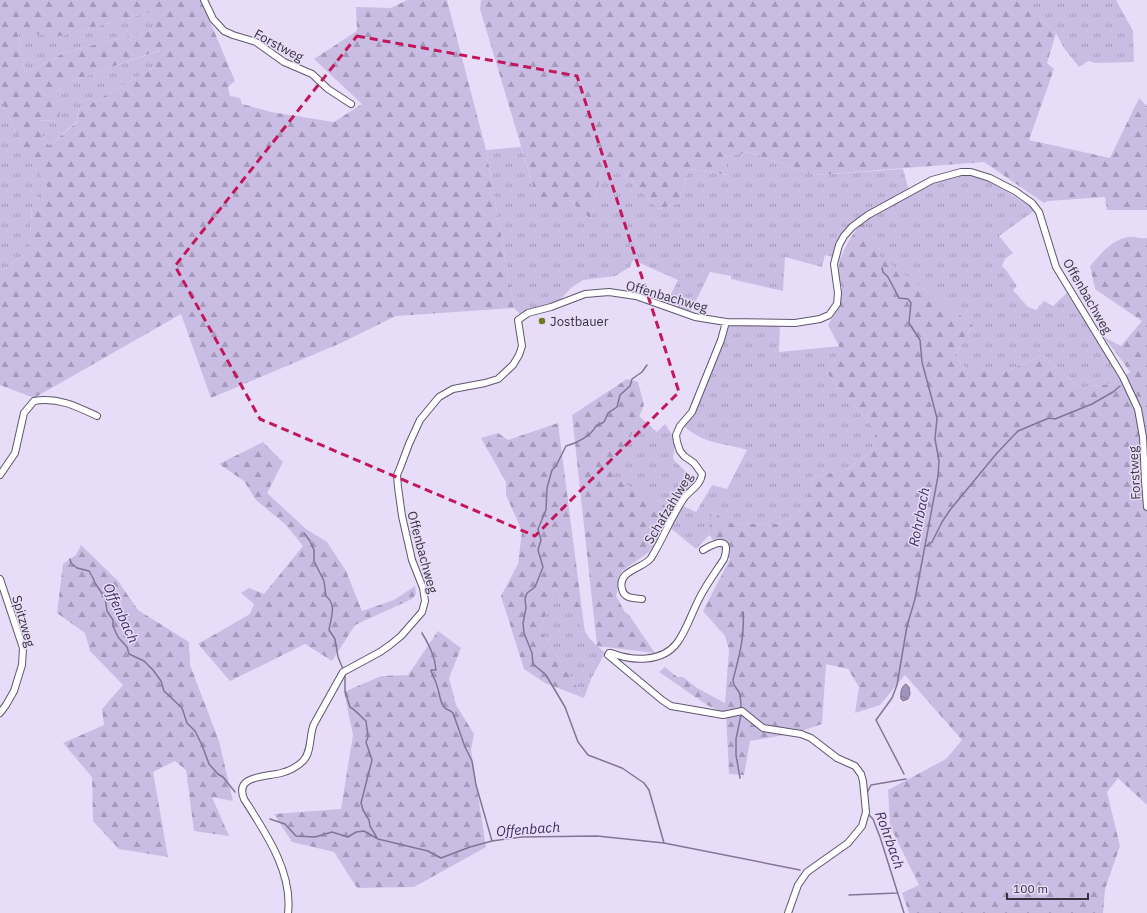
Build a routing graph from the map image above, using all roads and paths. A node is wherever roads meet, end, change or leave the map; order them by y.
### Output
1 (204, 0) edge
2 (351, 104) dead end
3 (726, 322) junction
4 (97, 416) dead end
5 (1143, 437) joint
6 (0, 475) edge
7 (1147, 507) edge
8 (703, 550) dead end
9 (0, 579) edge
10 (642, 599) dead end
11 (0, 713) edge
12 (288, 913) edge
13 (788, 913) edge

1 - 2 street, Forstweg
3 - 5 street, Offenbachweg
3 - 10 street, Schafzahlweg
3 - 12 street, Offenbachweg
4 - 6 street
5 - 7 street, Forstweg
8 - 13 street
9 - 11 street, Spitzweg

